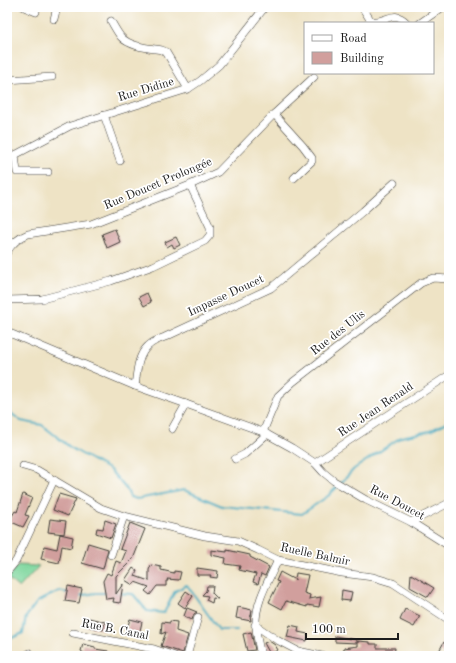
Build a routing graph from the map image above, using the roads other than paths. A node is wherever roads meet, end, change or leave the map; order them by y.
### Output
1 (24, 7) edge
2 (57, 7) edge
3 (265, 7) edge
4 (362, 7) edge
5 (443, 7) edge
6 (36, 12) dead end
7 (54, 19) dead end
8 (111, 21) dead end
9 (406, 22) edge
10 (421, 22) edge
11 (52, 77) dead end
12 (314, 77) dead end
13 (7, 80) edge
14 (188, 89) junction
15 (274, 114) junction
16 (104, 115) junction
17 (11, 155) edge
18 (120, 161) dead end
19 (48, 172) dead end
20 (294, 178) dead end
21 (394, 182) dead end
22 (190, 185) junction
23 (7, 252) edge
24 (449, 279) edge
25 (7, 300) edge
26 (7, 332) edge
27 (449, 375) edge
28 (135, 386) junction
29 (186, 404) junction
30 (172, 429) dead end
31 (265, 433) junction
32 (235, 459) dead end
33 (315, 463) junction
34 (23, 466) dead end
35 (54, 480) junction
36 (449, 503) edge
37 (124, 516) junction
38 (411, 522) junction
39 (449, 546) edge
40 (111, 555) dead end
41 (278, 560) junction
42 (7, 572) edge
43 (198, 617) dead end
44 (449, 620) edge
45 (256, 625) junction
46 (73, 633) dead end
47 (175, 656) edge
48 (187, 656) edge
49 (261, 656) edge
50 (322, 656) edge

1 - 6 street
2 - 7 street
3 - 14 street, Rue Didine
4 - 9 street
5 - 10 street
8 - 14 street
11 - 13 street
12 - 15 street, Rue Doucet Prolongée
14 - 16 street, Rue Didine
15 - 20 street
15 - 22 street, Rue Doucet Prolongée
16 - 17 street, Rue Didine
16 - 18 street
17 - 19 street
21 - 28 street, Impasse Doucet
22 - 23 street, Rue Doucet Prolongée
22 - 25 street
24 - 31 street, Rue des Ulis
26 - 28 street
27 - 33 street, Rue Jean Renald
28 - 29 street
29 - 30 street
29 - 31 street
31 - 32 street
31 - 33 street
33 - 38 street, Rue Doucet
34 - 35 street, Ruelle Balmir
35 - 37 street, Ruelle Balmir
35 - 42 street
36 - 38 street
37 - 40 street
37 - 41 street, Ruelle Balmir
38 - 39 street, Rue Doucet
41 - 44 street, Ruelle Balmir
41 - 45 street
43 - 48 street
45 - 49 street
45 - 50 street
46 - 47 street, Rue B. Canal

